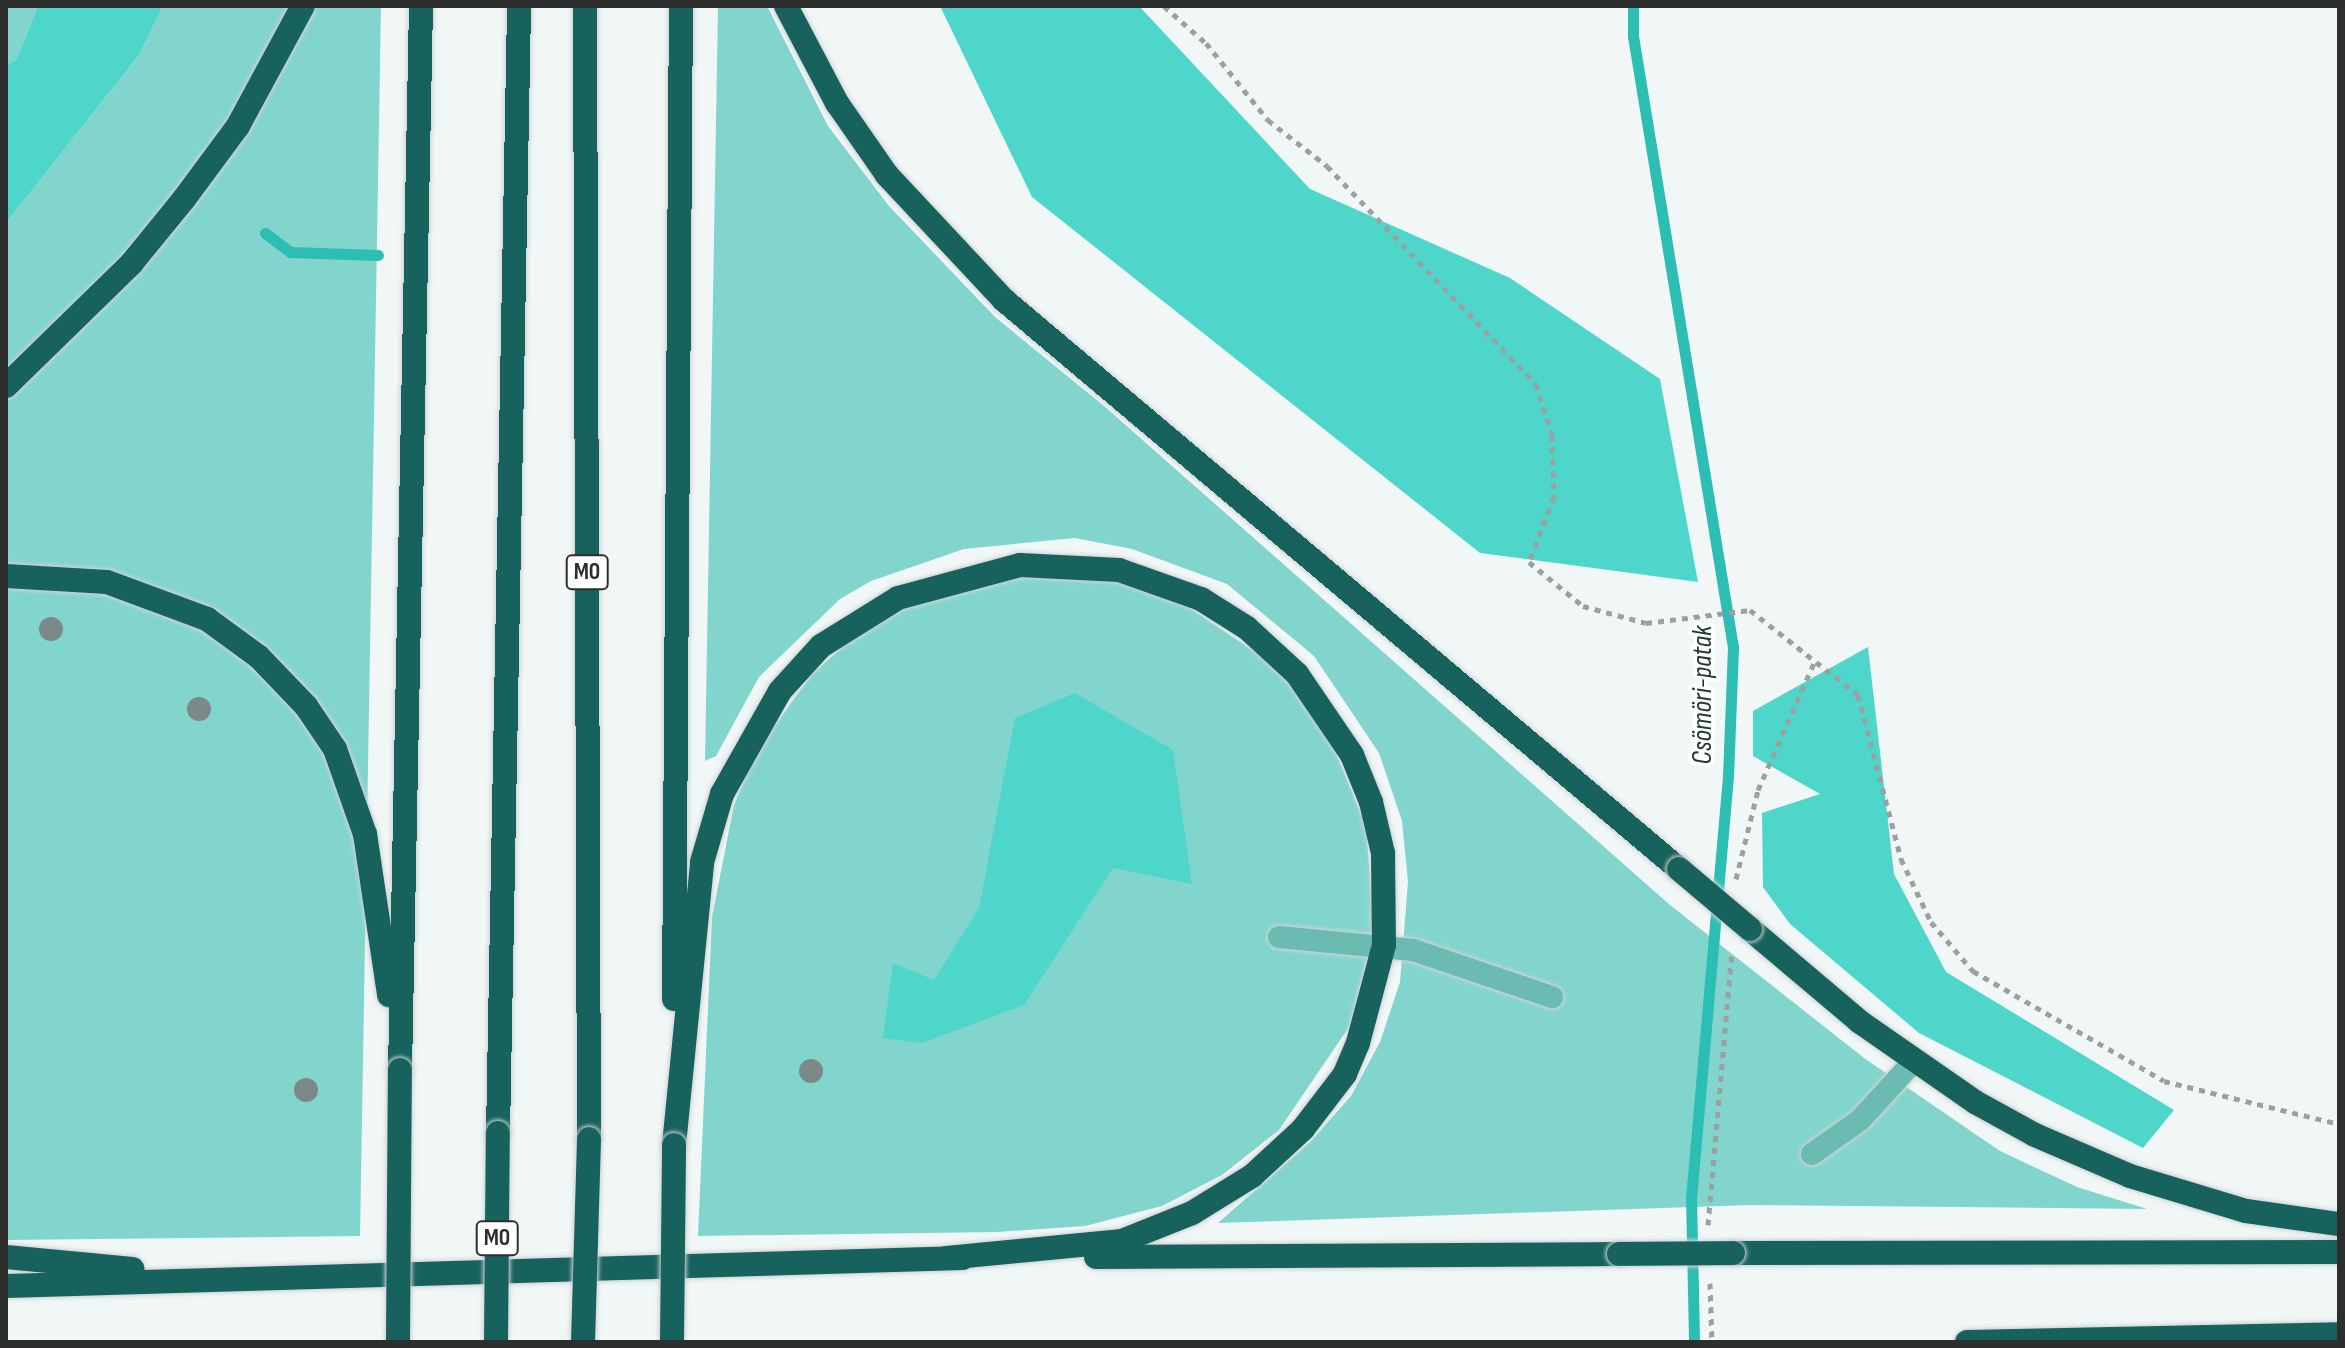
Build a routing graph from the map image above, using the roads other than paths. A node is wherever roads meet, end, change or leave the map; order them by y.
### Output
1 (303, 6) edge
2 (421, 6) edge
3 (519, 6) edge
4 (585, 6) edge
5 (681, 6) edge
6 (786, 6) edge
7 (6, 386) edge
8 (6, 576) edge
9 (1279, 937) dead end
10 (1384, 945) junction
11 (1552, 997) dead end
12 (1915, 1060) junction
13 (400, 1070) junction
14 (674, 1145) junction
15 (1812, 1154) dead end
16 (2339, 1224) edge
17 (2339, 1252) edge
18 (6, 1257) edge
19 (947, 1258) junction
20 (246, 1279) junction
21 (6, 1286) edge
22 (2339, 1334) edge
23 (398, 1342) edge
24 (496, 1342) edge
25 (583, 1342) edge
26 (672, 1342) edge
27 (1967, 1342) edge

1 - 7 highway
2 - 13 highway
3 - 24 highway, M0, bridge
4 - 25 highway, M0, bridge
5 - 14 highway
6 - 12 highway, bridge
8 - 13 highway
9 - 10 lane
10 - 11 lane
10 - 14 highway
10 - 19 highway
12 - 15 lane
12 - 16 highway
13 - 23 highway, bridge
14 - 26 highway, bridge
17 - 19 highway, bridge
18 - 20 highway
19 - 20 highway
20 - 21 highway
22 - 27 highway

